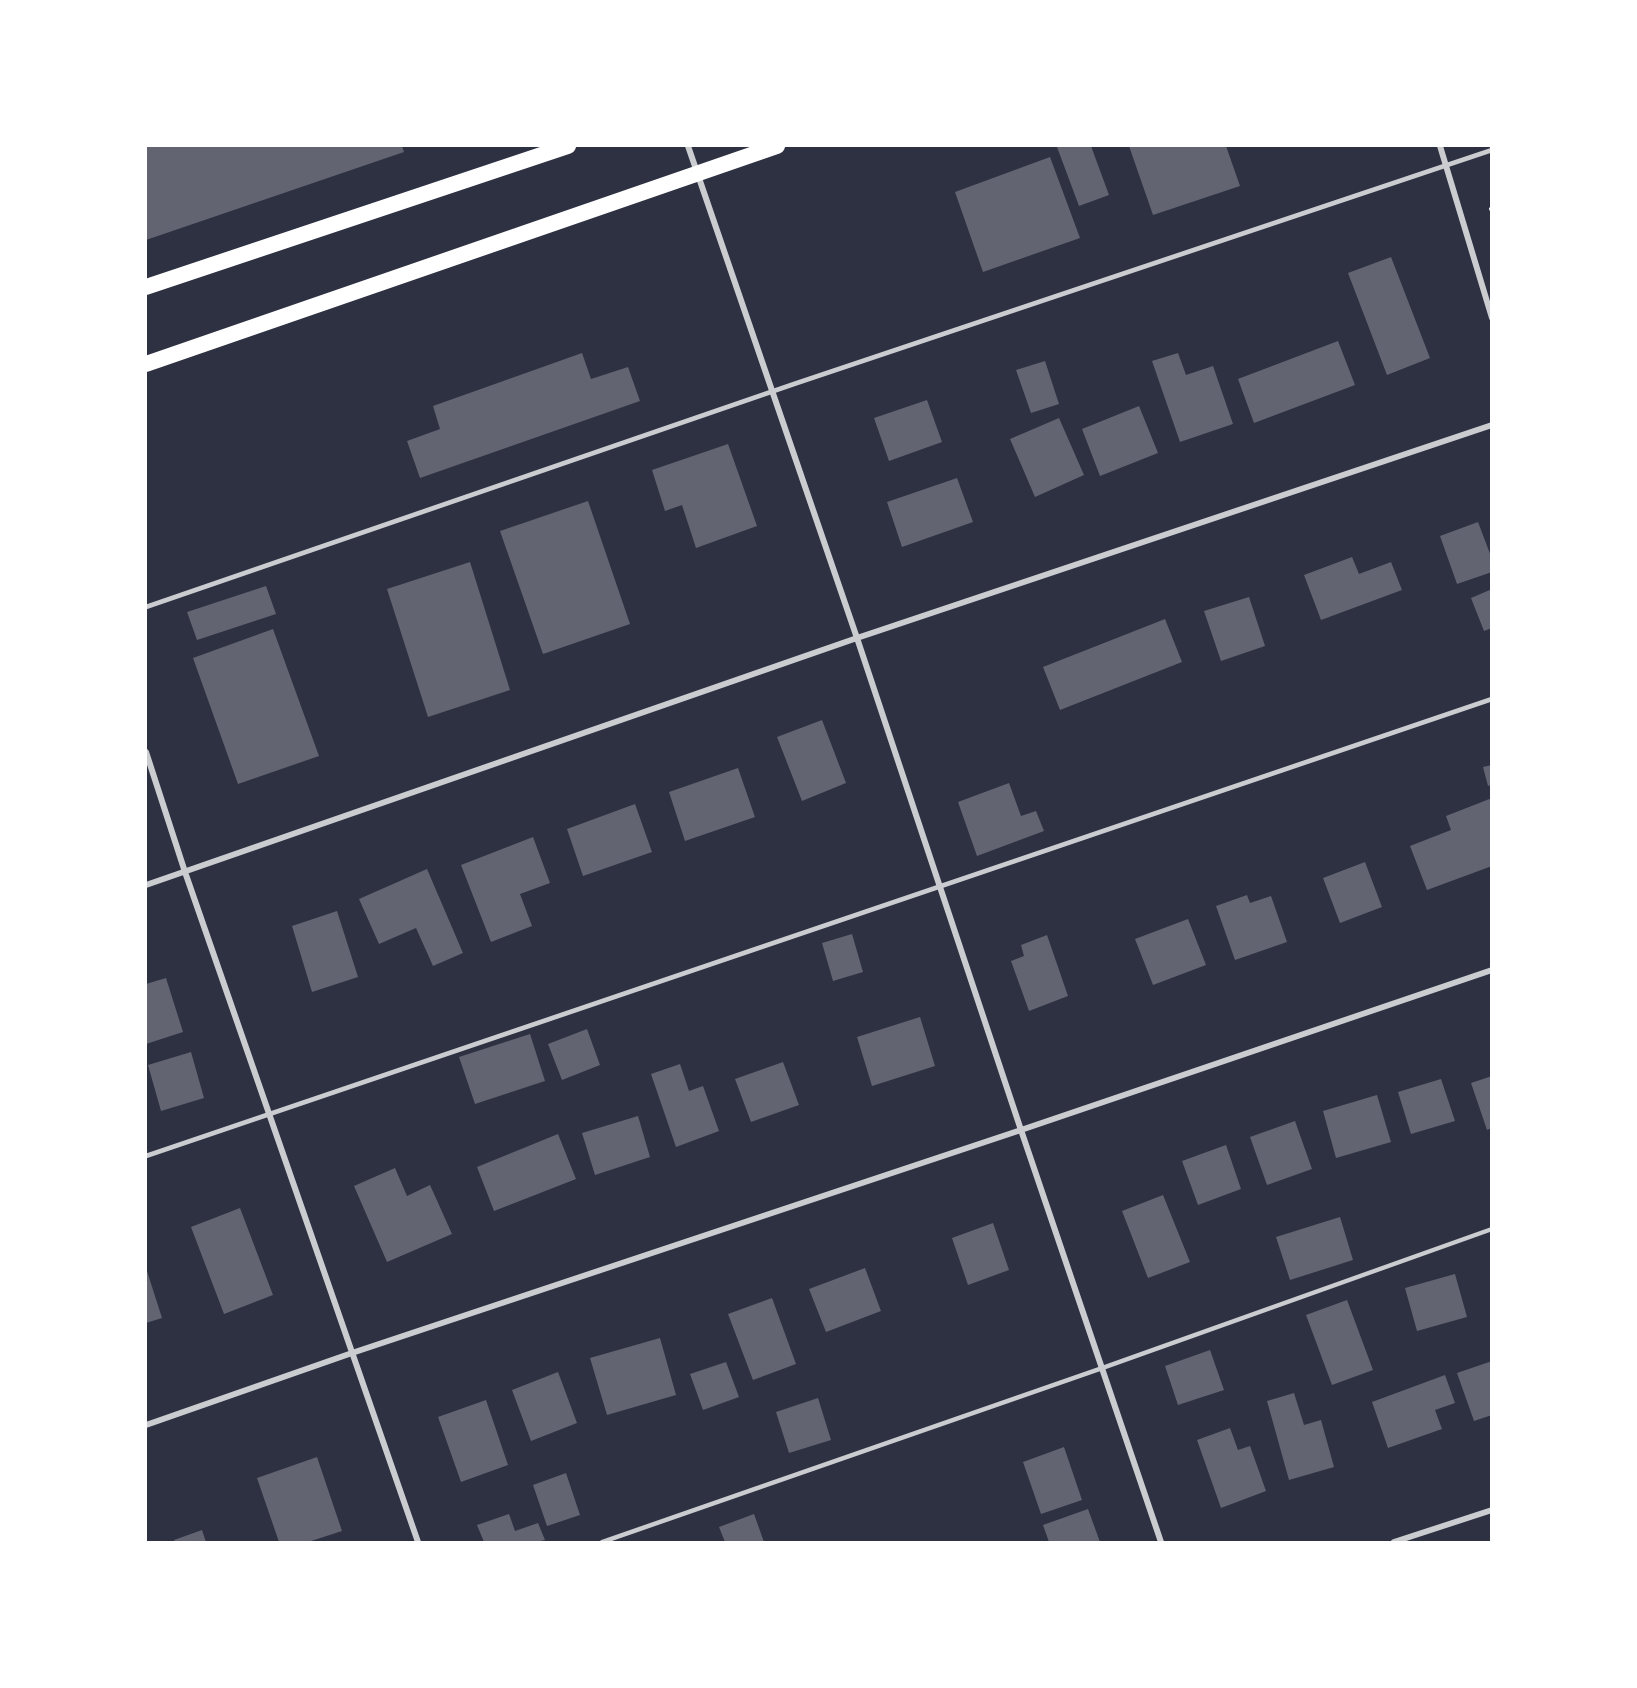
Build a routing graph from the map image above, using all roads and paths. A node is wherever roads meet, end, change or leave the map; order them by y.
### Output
1 (568, 146) edge
2 (688, 146) edge
3 (777, 146) edge
4 (1440, 146) edge
5 (1491, 150) edge
6 (1446, 166) junction
7 (698, 173) junction
8 (146, 287) edge
9 (1491, 318) edge
10 (146, 364) edge
11 (773, 391) junction
12 (1491, 425) edge
13 (146, 607) edge
14 (857, 638) junction
15 (1491, 699) edge
16 (146, 752) edge
17 (184, 872) junction
18 (146, 885) edge
19 (939, 887) junction
20 (1491, 970) edge
21 (270, 1114) junction
22 (1021, 1130) junction
23 (146, 1156) edge
24 (1491, 1228) edge
25 (352, 1353) junction
26 (1102, 1368) junction
27 (146, 1425) edge
28 (1491, 1510) edge
29 (418, 1542) edge
30 (602, 1542) edge
31 (1161, 1542) edge
32 (1394, 1542) edge

1 - 8 highway
2 - 7 street
3 - 7 highway
4 - 6 street
5 - 6 lane
6 - 9 street
6 - 11 lane
7 - 10 highway
7 - 11 street
11 - 13 lane
11 - 14 street
12 - 14 street
14 - 17 street
14 - 19 street
15 - 19 lane
16 - 17 street
17 - 18 street
17 - 21 street
19 - 21 lane
19 - 22 street
20 - 22 street
21 - 23 lane
21 - 25 street
22 - 25 street
22 - 26 street
24 - 26 lane
25 - 27 street
25 - 29 street
26 - 30 lane
26 - 31 street
28 - 32 street

